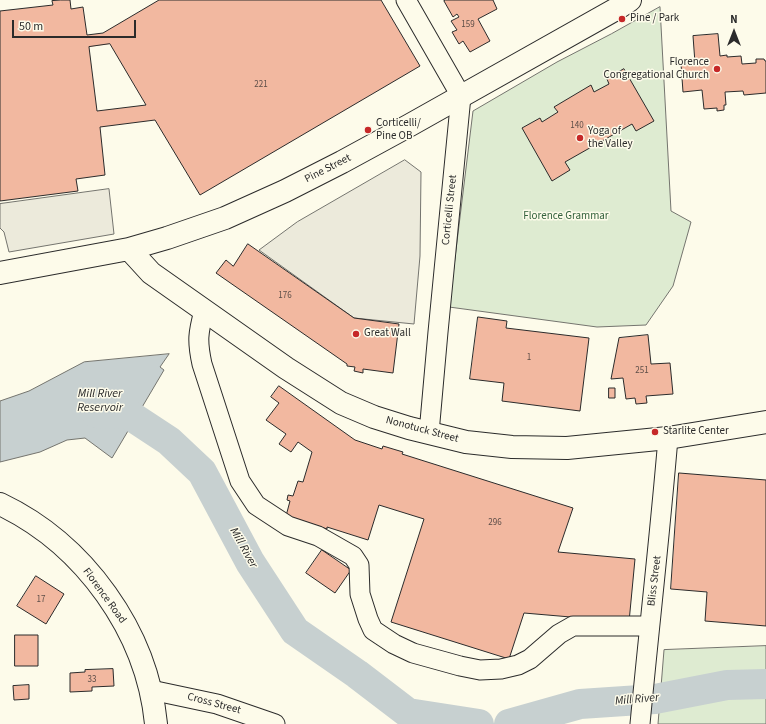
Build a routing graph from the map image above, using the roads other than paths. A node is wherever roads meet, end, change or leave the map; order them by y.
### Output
1 (406, 0) edge
2 (630, 0) edge
3 (461, 96) junction
4 (129, 249) junction
5 (0, 273) edge
6 (204, 311) junction
7 (766, 422) edge
8 (429, 433) junction
9 (668, 438) junction
10 (0, 504) edge
11 (649, 629) junction
12 (151, 690) junction
13 (156, 724) edge
14 (275, 724) edge
15 (640, 724) edge

1 - 3 street
2 - 3 main road, Pine Street
3 - 4 main road, Pine Street
3 - 8 street, Corticelli Street
4 - 5 main road, Pine Street
4 - 6 main road, Nonotuck Street
6 - 8 main road, Nonotuck Street
6 - 11 street
7 - 9 main road, Nonotuck Street
8 - 9 main road, Nonotuck Street
9 - 11 street, Bliss Street
10 - 12 main road, Florence Road
11 - 15 street, Bliss Street
12 - 13 main road, Florence Road
12 - 14 street, Cross Street

